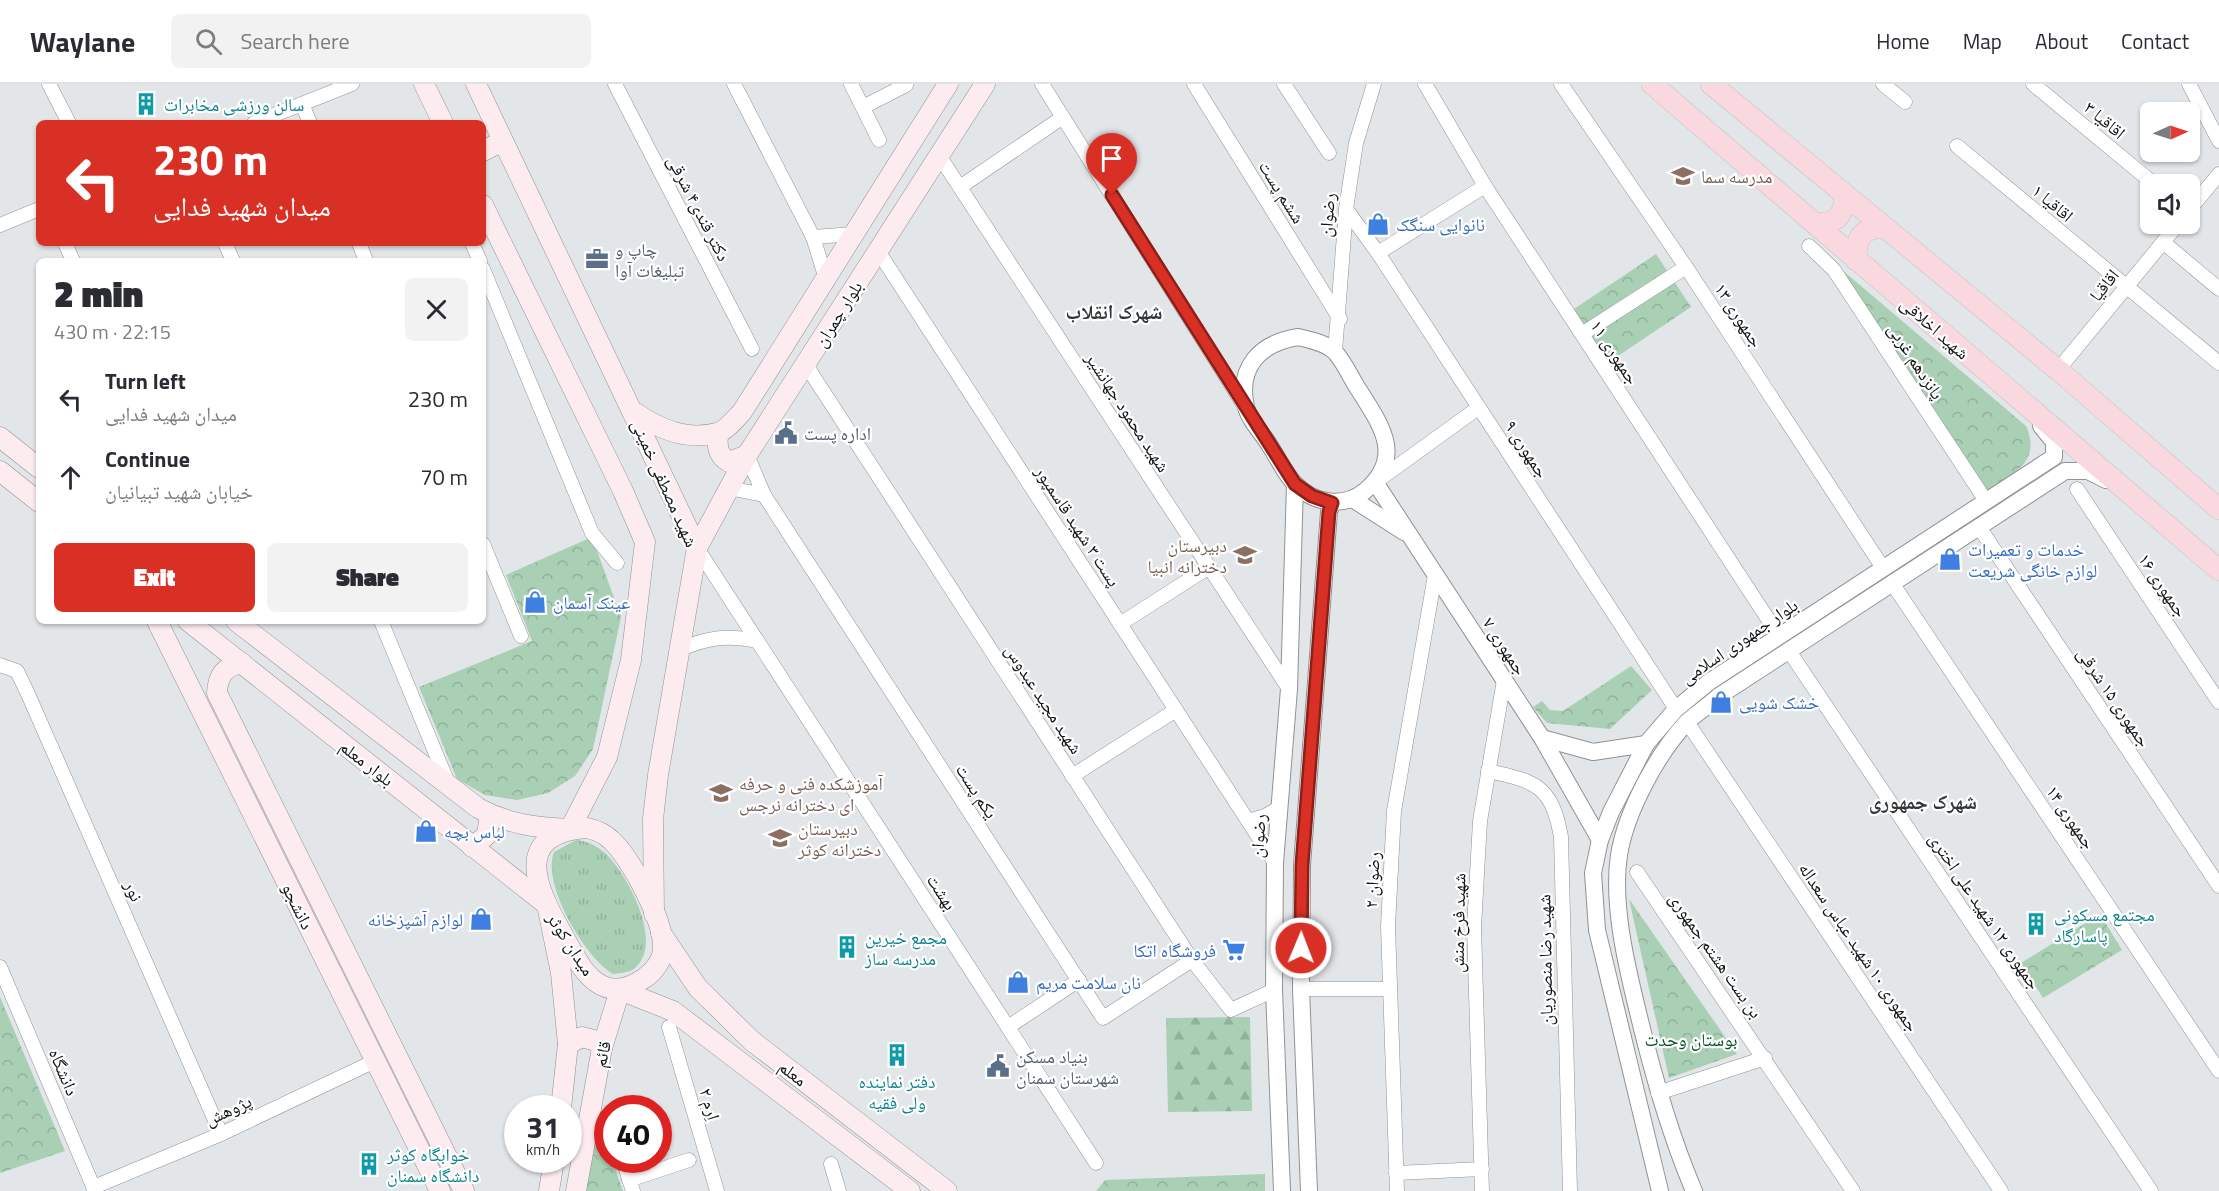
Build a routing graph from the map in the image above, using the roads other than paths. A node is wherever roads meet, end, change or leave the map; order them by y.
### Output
1 (50, 84) edge
2 (352, 84) edge
3 (424, 84) edge
4 (476, 84) edge
5 (615, 84) edge
6 (734, 84) edge
7 (851, 84) edge
8 (948, 84) edge
9 (985, 84) edge
10 (1042, 84) edge
11 (1194, 84) edge
12 (1284, 84) edge
13 (1374, 84) edge
14 (1425, 84) edge
15 (1561, 84) edge
16 (1652, 84) edge
17 (1711, 84) edge
18 (1883, 84) edge
19 (2033, 84) edge
20 (2189, 84) edge
21 (906, 85) edge
22 (1905, 102) dead end
23 (302, 104) junction
24 (863, 107) junction
25 (1063, 117) junction
26 (68, 120) edge
27 (262, 120) edge
28 (309, 120) edge
29 (442, 120) edge
30 (879, 140) dead end
31 (503, 141) junction
32 (2219, 141) edge
33 (1958, 146) dead end
34 (486, 150) edge
35 (1329, 153) dead end
36 (938, 154) junction
37 (2142, 174) edge
38 (2219, 174) edge
39 (1485, 186) junction
40 (960, 187) junction
41 (1845, 196) junction
42 (2200, 197) edge
43 (1346, 209) junction
44 (36, 210) edge
45 (486, 212) edge
46 (1815, 224) junction
47 (0, 225) edge
48 (1882, 226) junction
49 (854, 234) junction
50 (2170, 234) edge
51 (813, 237) junction
52 (2163, 242) junction
53 (1809, 246) dead end
54 (878, 251) junction
55 (1378, 253) junction
56 (1856, 260) junction
57 (1686, 267) junction
58 (486, 276) edge
59 (826, 279) junction
60 (2126, 287) junction
61 (2219, 289) edge
62 (1340, 319) junction
63 (1582, 334) junction
64 (752, 350) dead end
65 (1335, 352) junction
66 (2219, 363) edge
67 (806, 365) junction
68 (2058, 370) junction
69 (1478, 408) junction
70 (2028, 408) junction
71 (1246, 409) junction
72 (634, 411) junction
73 (718, 433) junction
74 (0, 437) edge
75 (747, 455) junction
76 (2054, 457) junction
77 (36, 466) edge
78 (0, 471) edge
79 (2065, 471) junction
80 (1375, 482) junction
81 (1295, 484) junction
82 (728, 488) junction
83 (2123, 488) junction
84 (2077, 489) dead end
85 (764, 495) junction
86 (36, 500) edge
87 (1354, 500) junction
88 (1986, 501) junction
89 (1332, 503) junction
90 (2219, 509) edge
91 (1978, 527) junction
92 (1408, 535) junction
93 (697, 548) junction
94 (486, 551) edge
95 (617, 562) dead end
96 (1209, 567) junction
97 (1883, 568) junction
98 (2219, 570) edge
99 (1435, 575) junction
100 (1892, 584) junction
101 (158, 624) edge
102 (192, 624) edge
103 (240, 624) edge
104 (382, 624) edge
105 (1120, 624) junction
106 (521, 636) dead end
107 (1779, 636) junction
108 (758, 641) junction
109 (681, 649) junction
110 (1789, 651) junction
111 (242, 663) junction
112 (5, 666) edge
113 (1504, 680) junction
114 (1289, 689) junction
115 (2219, 702) edge
116 (1676, 709) junction
117 (1176, 710) junction
118 (1688, 722) junction
119 (1542, 738) junction
120 (431, 742) junction
121 (1646, 744) junction
122 (406, 753) junction
123 (1488, 771) junction
124 (1072, 776) junction
125 (450, 787) junction
126 (273, 807) junction
127 (1279, 808) junction
128 (490, 815) junction
129 (254, 817) junction
130 (1248, 821) junction
131 (570, 829) junction
132 (1600, 840) junction
133 (472, 847) junction
134 (1275, 863) junction
135 (1637, 872) dead end
136 (2219, 886) edge
137 (547, 905) junction
138 (654, 914) junction
139 (661, 933) junction
140 (1192, 960) junction
141 (0, 968) edge
142 (1079, 980) junction
143 (1301, 989) junction
144 (1390, 989) junction
145 (620, 990) junction
146 (1274, 990) junction
147 (669, 1026) dead end
148 (1008, 1027) junction
149 (567, 1044) junction
150 (602, 1048) junction
151 (1646, 1048) junction
152 (394, 1050) junction
153 (1626, 1054) junction
154 (1765, 1058) junction
155 (375, 1061) junction
156 (2219, 1071) edge
157 (1658, 1093) junction
158 (562, 1095) edge
159 (221, 1134) junction
160 (689, 1160) dead end
161 (1096, 1163) dead end
162 (831, 1164) dead end
163 (1482, 1169) junction
164 (552, 1173) edge
165 (1396, 1173) junction
166 (631, 1185) edge
167 (94, 1189) edge
168 (440, 1191) edge
169 (464, 1191) edge
170 (549, 1191) edge
171 (576, 1191) edge
172 (717, 1191) edge
173 (839, 1191) edge
174 (910, 1191) edge
175 (946, 1191) edge
176 (1282, 1191) edge
177 (1309, 1191) edge
178 (1397, 1191) edge
179 (1482, 1191) edge
180 (1570, 1191) edge
181 (1660, 1191) edge
182 (1694, 1191) edge
183 (1853, 1191) edge
184 (2001, 1191) edge
185 (2151, 1191) edge

1 - 26 street
2 - 23 street
3 - 29 main road
4 - 31 main road, شهید مصطفی خمینی
5 - 64 street, دکتر قندی۴ شرقی
6 - 51 street
7 - 24 street
8 - 49 main road, بلوار چمران
9 - 36 main road, بلوار چمران
10 - 25 street
11 - 62 street, ششم پست
12 - 35 street
13 - 43 street, رضوان
14 - 39 street, جمهوری ۱۱
15 - 57 street, جمهوری ۱۳
16 - 46 main road, شهید اخلاقی
17 - 41 main road
18 - 22 street
19 - 37 street, اقاقیا ۳
20 - 32 street
21 - 24 street
23 - 27 street
23 - 28 street
24 - 30 street
25 - 40 street
25 - 71 street
31 - 34 main road
31 - 72 main road, شهید مصطفی خمینی
33 - 60 street, اقاقیا ۱
36 - 40 street, شهید محمود جهانشیر
36 - 54 main road, بلوار چمران
38 - 42 street
39 - 55 street
39 - 63 street, جمهوری ۱۱
40 - 96 street, شهید محمود جهانشیر
41 - 46 main road
41 - 48 main road
43 - 55 street, جمهوری ۹
43 - 62 street, رضوان
44 - 47 street
45 - 131 main road
46 - 56 main road, شهید اخلاقی
48 - 56 main road
48 - 68 main road
49 - 51 street
49 - 59 main road, بلوار چمران
50 - 52 street, اقاقیا
51 - 59 street
52 - 60 street, اقاقیا
52 - 61 street
53 - 88 street, پانزدهم غربی
54 - 67 main road, بلوار چمران
54 - 105 street, پست ۳ شهید قاسمپور
55 - 69 street, جمهوری ۹
56 - 70 main road, شهید اخلاقی
57 - 63 street
57 - 97 street, جمهوری ۱۳
58 - 95 street
59 - 73 main road, بلوار چمران
60 - 66 street, اقاقیا ۱
60 - 68 street, اقاقیا
62 - 65 street, رضوان
63 - 107 street, جمهوری ۱۱
65 - 71 street
65 - 80 street
67 - 75 main road, بلوار چمران
67 - 124 street, شهید مجید عبدوس
68 - 90 main road
69 - 80 street
69 - 116 street, جمهوری ۹
70 - 76 street
70 - 83 main road, شهید اخلاقی
71 - 81 street
72 - 73 main road
72 - 93 main road, شهید مصطفی خمینی
73 - 75 main road
74 - 77 main road
75 - 82 main road, بلوار چمران
75 - 85 street, یکم پست
76 - 79 street
76 - 88 street, بلوار جمهوری اسلامی
78 - 86 main road
79 - 83 street
79 - 91 street, بلوار جمهوری اسلامی
80 - 87 street
80 - 92 street, جمهوری ۷
81 - 89 street
81 - 114 street, رضوان
82 - 85 street
82 - 93 main road, بلوار چمران
83 - 98 main road, شهید اخلاقی
84 - 115 street, جمهوری ۱۶
85 - 142 street, یکم پست
87 - 89 street
87 - 92 street
88 - 97 street, بلوار جمهوری اسلامی
89 - 143 street
91 - 100 street, بلوار جمهوری اسلامی
91 - 136 street, جمهوری ۱۵ شرقی
92 - 99 street, جمهوری ۷
93 - 108 street, بهشت
93 - 109 main road, شهید مصطفی خمینی
94 - 106 street
96 - 105 street
96 - 114 street, شهید محمود جهانشیر
97 - 107 street, بلوار جمهوری اسلامی
99 - 113 street, جمهوری ۷
99 - 144 street, رضوان ۲
100 - 110 street, بلوار جمهوری اسلامی
100 - 156 street, جمهوری ۱۴
101 - 129 main road, دانشجو
102 - 111 main road, بلوار معلم
103 - 122 main road, بلوار معلم
104 - 120 street
105 - 117 street, پست ۳ شهید قاسمپور
107 - 116 street, بلوار جمهوری اسلامی
108 - 109 street
108 - 148 street, بهشت
109 - 138 main road, شهید مصطفی خمینی
110 - 118 street, بلوار جمهوری اسلامی
110 - 185 street, جمهوری ۱۲ شهید علی اختری
111 - 126 main road, دانشجو
111 - 133 main road, بلوار معلم
112 - 159 street, نور
113 - 119 street, جمهوری ۷
113 - 123 street, شهید فرخ منش
114 - 127 street, رضوان
116 - 121 street, بلوار جمهوری اسلامی
117 - 124 street
117 - 130 street, پست ۳ شهید قاسمپور
118 - 151 street, بلوار جمهوری اسلامی
118 - 184 street, جمهوری ۱۰ شهید عباس سعداله
119 - 121 street
119 - 132 street, جمهوری ۷
120 - 122 street
120 - 125 street
121 - 132 street, بلوار جمهوری اسلامی
122 - 125 main road, بلوار معلم
123 - 163 street, شهید فرخ منش
123 - 180 street, شهید رضا منصوریان
124 - 140 street, شهید مجید عبدوس
125 - 128 main road, بلوار معلم
126 - 129 main road
126 - 152 main road, دانشجو
127 - 130 street
127 - 134 street, رضوان
128 - 131 main road, بلوار معلم
128 - 133 main road
129 - 155 main road, دانشجو
130 - 134 street, پست ۳ شهید قاسمپور
131 - 137 main road, میدان کوثر
131 - 138 main road
132 - 153 street, بلوار جمهوری اسلامی
133 - 137 main road, بلوار معلم
134 - 146 street, رضوان
135 - 154 street, بن بست هشتم جمهوری
137 - 145 main road, میدان کوثر
137 - 149 main road, قائم
138 - 139 main road
139 - 145 main road
139 - 175 main road, معلم
140 - 142 street, یکم پست
140 - 146 street, شهید مجید عبدوس
141 - 167 street, دانشگاه
142 - 148 street
143 - 144 street
143 - 177 street
144 - 165 street, رضوان ۲
145 - 150 main road, قائم
145 - 174 main road, معلم
146 - 176 street, رضوان
147 - 172 street, اِرم ۲
148 - 161 street, بهشت
149 - 150 main road
149 - 158 main road, قائم
150 - 171 main road, قائم
151 - 153 street
151 - 157 street, بلوار جمهوری اسلامی
152 - 155 main road
152 - 169 main road, دانشجو
153 - 181 street, بلوار جمهوری اسلامی
154 - 157 street
154 - 183 street, بن بست هشتم جمهوری
155 - 159 street, پژوهش
155 - 168 main road, دانشجو
157 - 182 street, بلوار جمهوری اسلامی
159 - 167 street, پژوهش
160 - 166 street
162 - 173 street
163 - 165 street
163 - 179 street, شهید فرخ منش
164 - 170 main road
165 - 178 street, رضوان ۲

